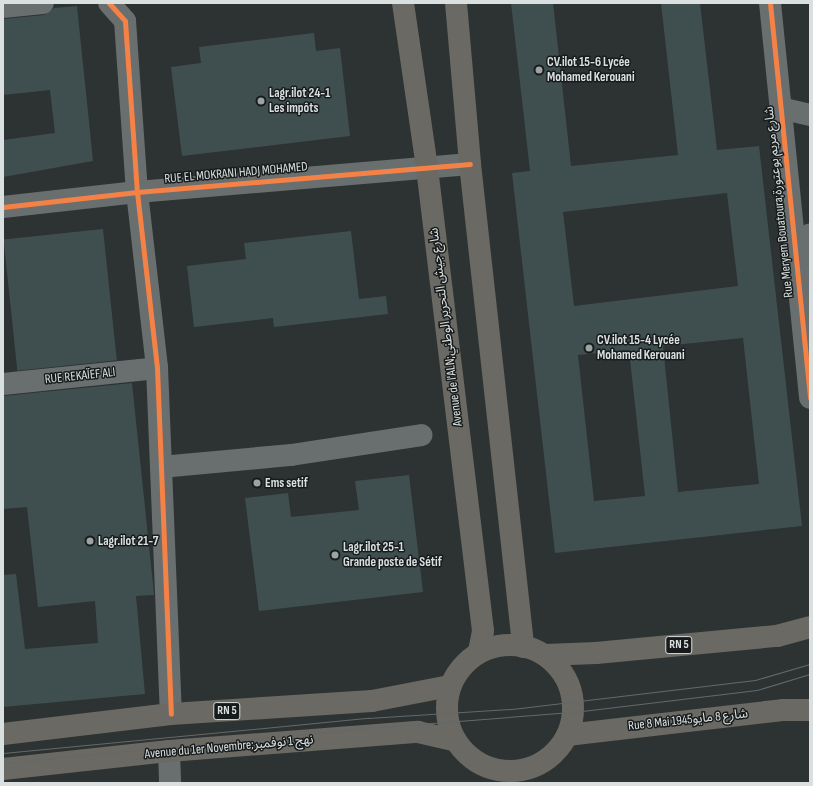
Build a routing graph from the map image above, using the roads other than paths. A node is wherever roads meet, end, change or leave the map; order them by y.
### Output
1 (43, 3) edge
2 (108, 3) edge
3 (403, 3) edge
4 (456, 3) edge
5 (770, 3) edge
6 (3, 8) edge
7 (780, 108) junction
8 (810, 115) edge
9 (470, 164) junction
10 (427, 168) junction
11 (137, 192) junction
12 (3, 207) edge
13 (810, 234) edge
14 (805, 297) edge
15 (157, 368) junction
16 (3, 384) edge
17 (810, 398) edge
18 (421, 434) dead end
19 (161, 467) junction
20 (810, 627) edge
21 (523, 647) junction
22 (480, 652) junction
23 (546, 655) junction
24 (450, 686) junction
25 (810, 710) edge
26 (171, 714) junction
27 (3, 734) edge
28 (567, 735) junction
29 (454, 740) junction
30 (169, 751) junction
31 (3, 768) edge
32 (539, 772) edge
33 (491, 775) edge
34 (170, 783) edge

1 - 6 street
2 - 11 street
3 - 10 main road, Avenue de l'ALN;شارع جيش التحرير الوطني
4 - 9 main road
5 - 7 street, Rue Meryem Bouatoura;شارع مريم بوعتورة
7 - 8 street
7 - 14 street, Rue Meryem Bouatoura;شارع مريم بوعتورة
9 - 10 street, RUE EL MOKRANI HADJ MOHAMED
9 - 21 main road
10 - 11 street, RUE EL MOKRANI HADJ MOHAMED
10 - 22 main road, Avenue de l'ALN;شارع جيش التحرير الوطني
11 - 12 street, RUE EL MOKRANI HADJ MOHAMED
11 - 15 street
13 - 14 street
14 - 17 street, Rue Meryem Bouatoura;شارع مريم بوعتورة
15 - 16 street, RUE REKAÏEF ALI
15 - 19 street
18 - 19 street
19 - 26 street
20 - 23 main road, RN 5
21 - 22 main road
21 - 23 main road
22 - 24 main road
23 - 28 main road
24 - 26 main road, RN 5
24 - 29 main road
25 - 28 main road, Rue 8 Mai شارع 8 مايو1945
26 - 27 main road, RN 5
28 - 32 main road
29 - 30 main road, Avenue du 1er Novembre;نهج 1 نوفمبر
29 - 33 main road
30 - 31 main road, Avenue du 1er Novembre;نهج 1 نوفمبر
30 - 34 street
32 - 33 main road

